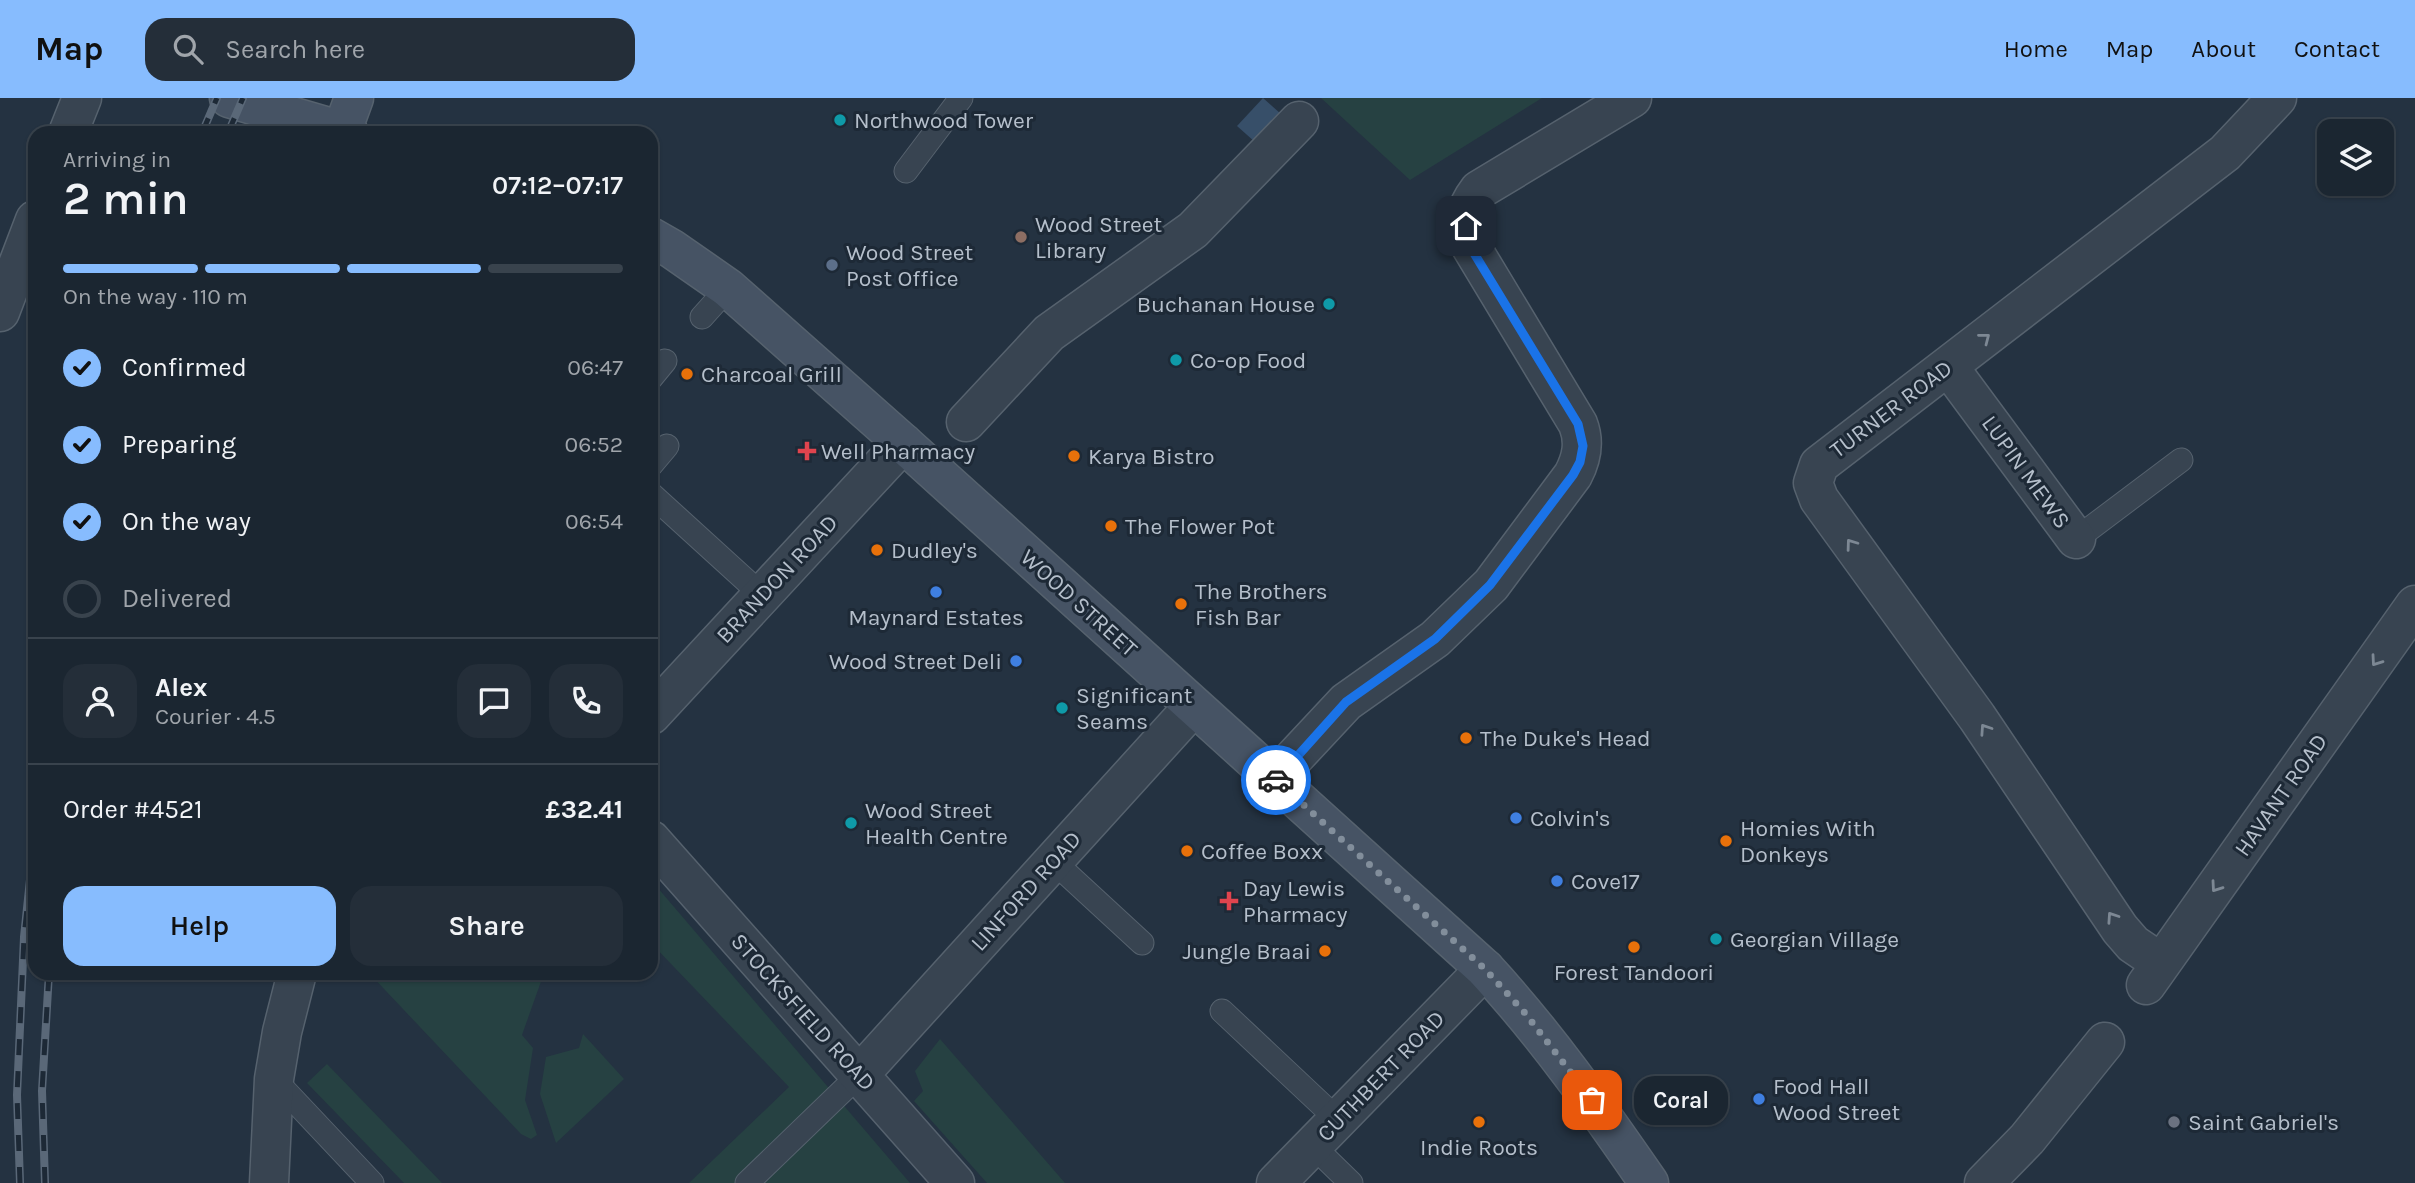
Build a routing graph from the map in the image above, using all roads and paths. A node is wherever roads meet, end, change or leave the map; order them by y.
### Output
1 (82, 98) edge
2 (229, 98) edge
3 (961, 98) edge
4 (1632, 98) edge
5 (2277, 98) edge
6 (348, 121) edge
7 (1299, 121) dead end
8 (71, 126) edge
9 (905, 170) dead end
10 (28, 238) edge
11 (658, 242) edge
12 (728, 288) junction
13 (0, 312) edge
14 (702, 317) dead end
15 (1948, 366) junction
16 (966, 422) dead end
17 (903, 443) junction
18 (667, 446) dead end
19 (658, 457) edge
20 (2181, 460) dead end
21 (658, 500) edge
22 (2076, 539) joint
23 (762, 594) junction
24 (2415, 605) edge
25 (658, 707) edge
26 (1193, 707) junction
27 (1275, 778) junction
28 (658, 849) edge
29 (1053, 862) junction
30 (1142, 943) dead end
31 (1485, 969) junction
32 (2153, 974) joint
33 (295, 980) edge
34 (1222, 1011) dead end
35 (2105, 1042) dead end
36 (859, 1074) junction
37 (274, 1079) junction
38 (1325, 1133) junction
39 (269, 1183) edge
40 (372, 1183) edge
41 (747, 1183) edge
42 (955, 1183) edge
43 (1276, 1183) edge
44 (1351, 1183) edge
45 (1649, 1183) edge
46 (1984, 1183) edge

1 - 8 street
2 - 6 main road
3 - 9 lane
4 - 27 street
15 -> 5 street, TURNER ROAD
7 - 16 street
10 - 13 street
11 - 12 main road, WOOD STREET
12 - 14 lane
12 - 17 main road, WOOD STREET
15 - 22 street, LUPIN MEWS
32 -> 15 street, TURNER ROAD
17 - 23 street, BRANDON ROAD
17 - 26 main road, WOOD STREET
18 - 19 lane
20 - 22 lane, LUPIN MEWS
21 - 23 lane
23 - 25 street, BRANDON ROAD
24 -> 32 street, HAVANT ROAD
26 - 27 main road, WOOD STREET
26 - 29 street, LINFORD ROAD
27 - 31 main road, WOOD STREET
28 - 36 street, STOCKSFIELD ROAD
29 - 30 lane
29 - 36 street, LINFORD ROAD
31 - 38 street, CUTHBERT ROAD
31 - 45 main road, WOOD STREET
33 - 37 street
34 - 38 lane
35 - 46 street
36 - 41 lane
36 - 42 street, STOCKSFIELD ROAD
37 - 39 street
37 - 40 lane
38 - 43 street, CUTHBERT ROAD
38 - 44 lane

